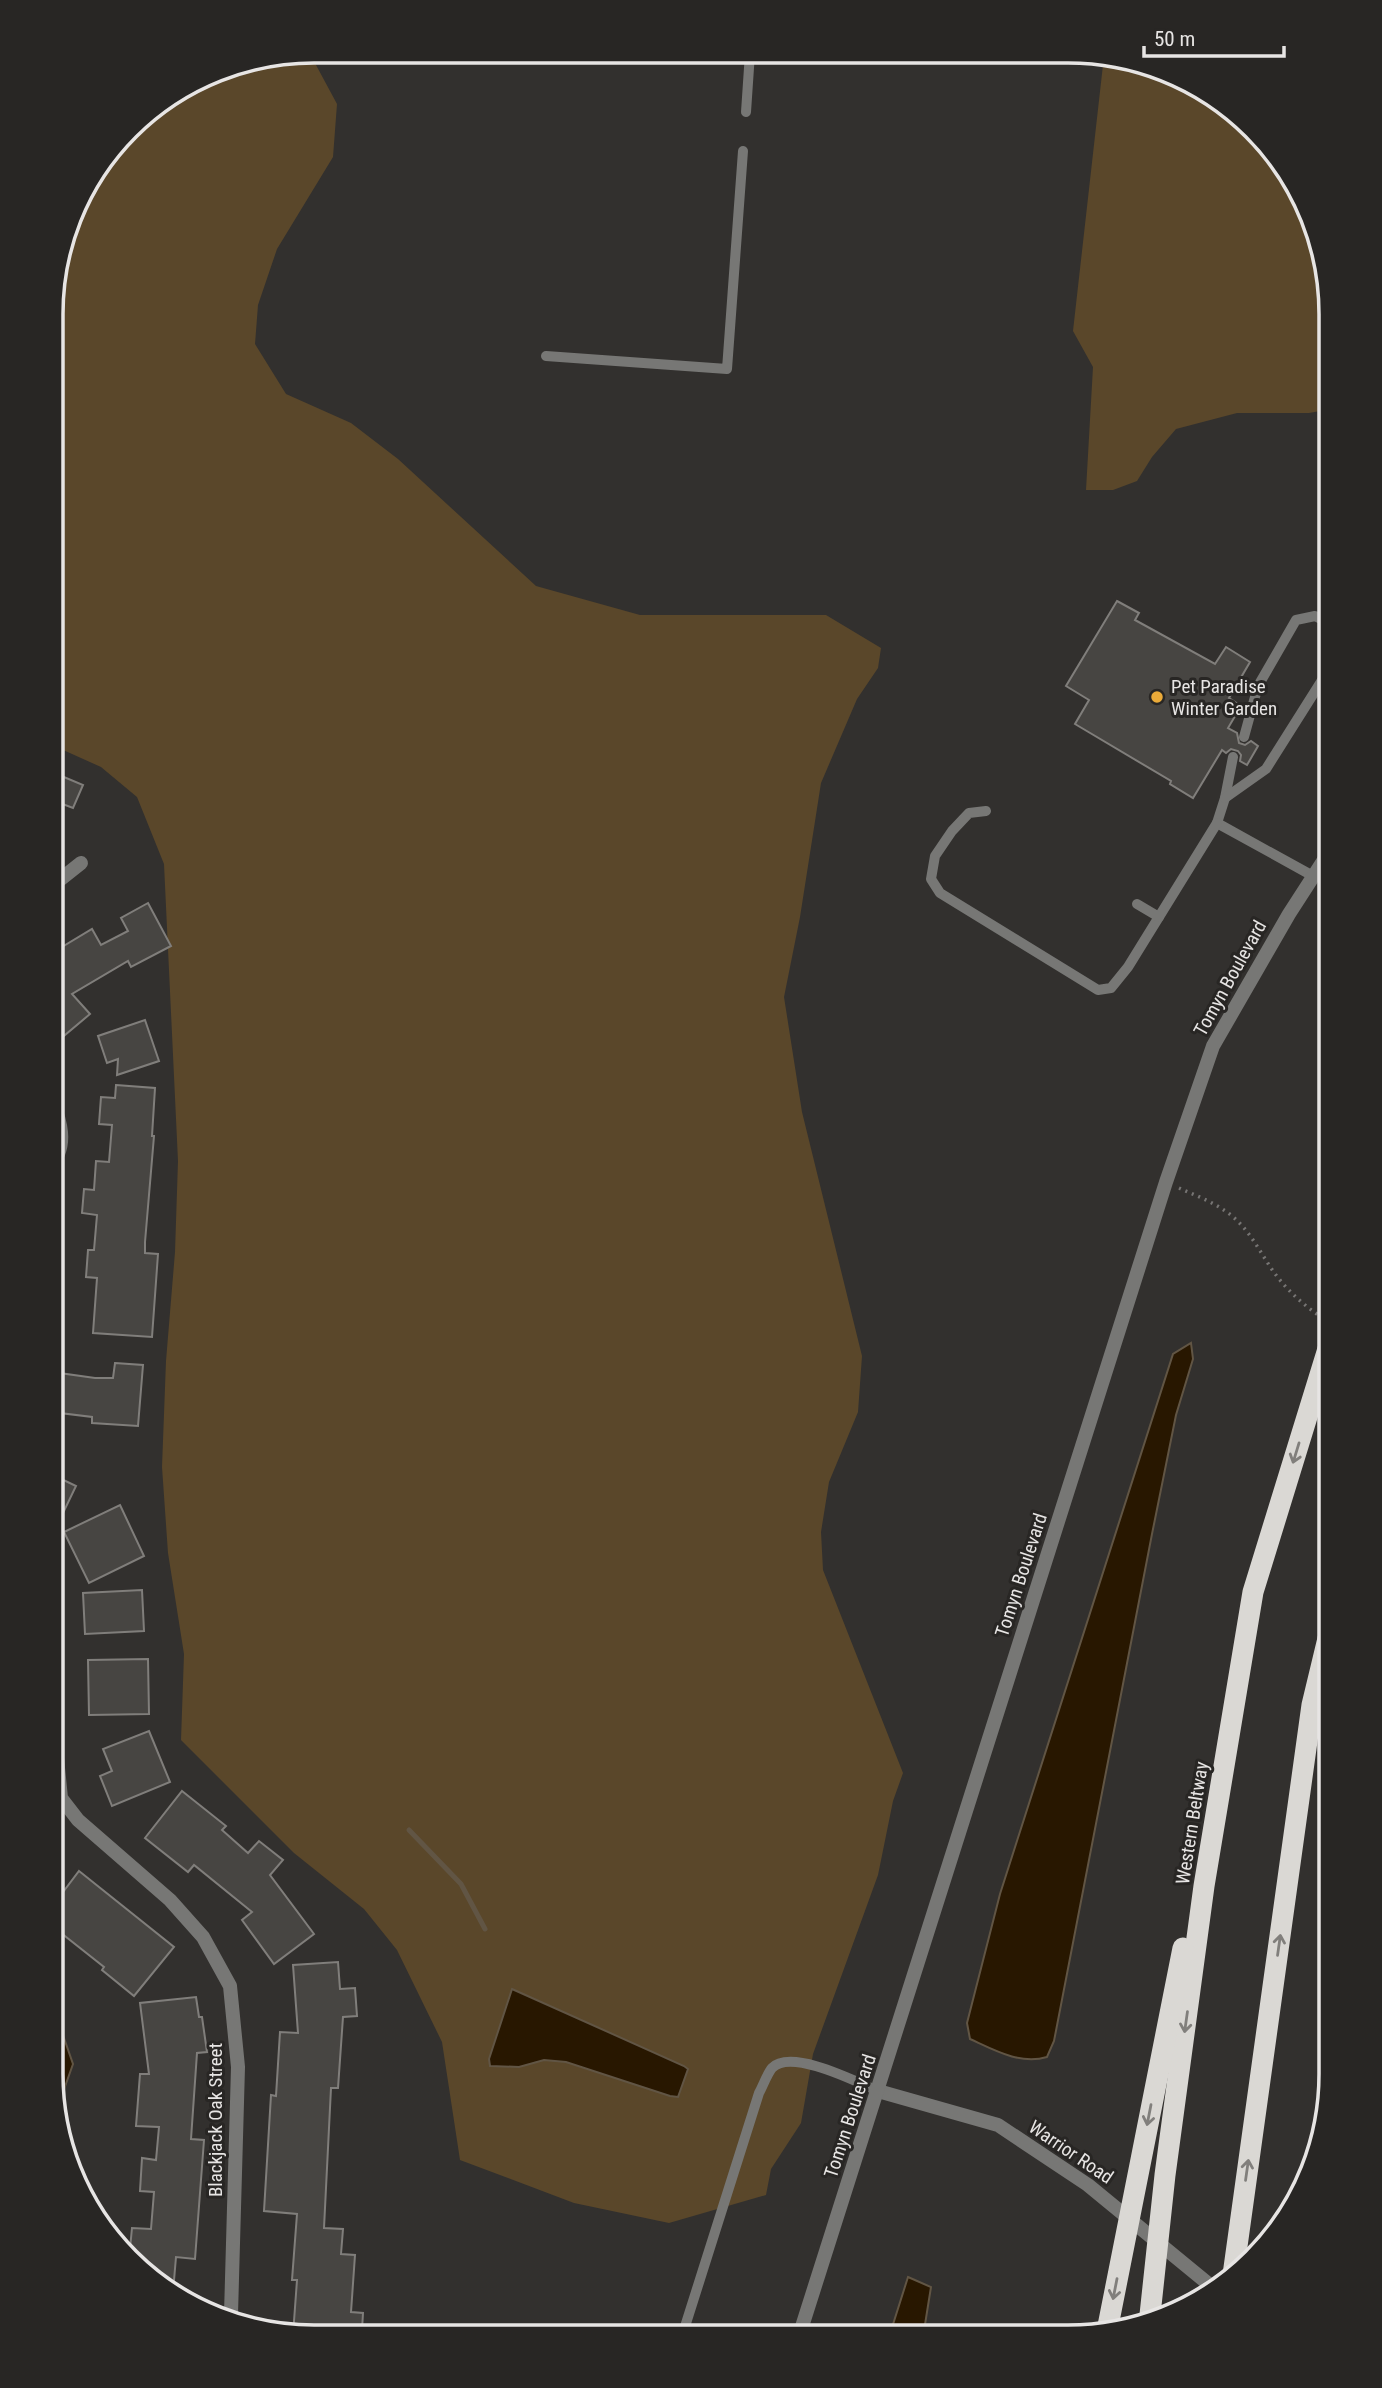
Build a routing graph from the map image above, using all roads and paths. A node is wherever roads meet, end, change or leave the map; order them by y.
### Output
1 (749, 63) edge
2 (746, 112) dead end
3 (743, 151) dead end
4 (547, 356) dead end
5 (1319, 618) edge
6 (1319, 685) edge
7 (1244, 737) dead end
8 (1233, 757) dead end
9 (1225, 798) junction
10 (986, 811) dead end
11 (1217, 823) junction
12 (81, 863) dead end
13 (1319, 866) edge
14 (1312, 876) junction
15 (63, 877) edge
16 (1137, 904) dead end
17 (1159, 917) junction
18 (1166, 1182) junction
19 (1319, 1314) edge
20 (1319, 1379) edge
21 (1253, 1592) junction
22 (1319, 1675) edge
23 (63, 1806) edge
24 (878, 2091) junction
25 (1235, 2261) edge
26 (1207, 2283) edge
27 (231, 2311) edge
28 (1150, 2311) edge
29 (1109, 2322) edge
30 (685, 2325) edge
31 (803, 2325) edge

1 - 2 lane
3 - 4 lane
5 - 7 lane
6 - 9 lane
8 - 9 lane
9 - 11 lane
10 - 17 lane
11 - 14 lane
11 - 17 lane
12 - 15 street
13 - 14 street, Tomyn Boulevard
14 - 18 street, Tomyn Boulevard
16 - 17 lane
18 - 19 path
18 - 24 street, Tomyn Boulevard
20 -> 21 highway, Western Beltway
21 -> 28 highway, Western Beltway
21 -> 29 highway
25 -> 22 highway
23 - 27 street, Blackjack Oak Street
24 - 26 street, Warrior Road
24 - 30 lane
24 - 31 street, Tomyn Boulevard

